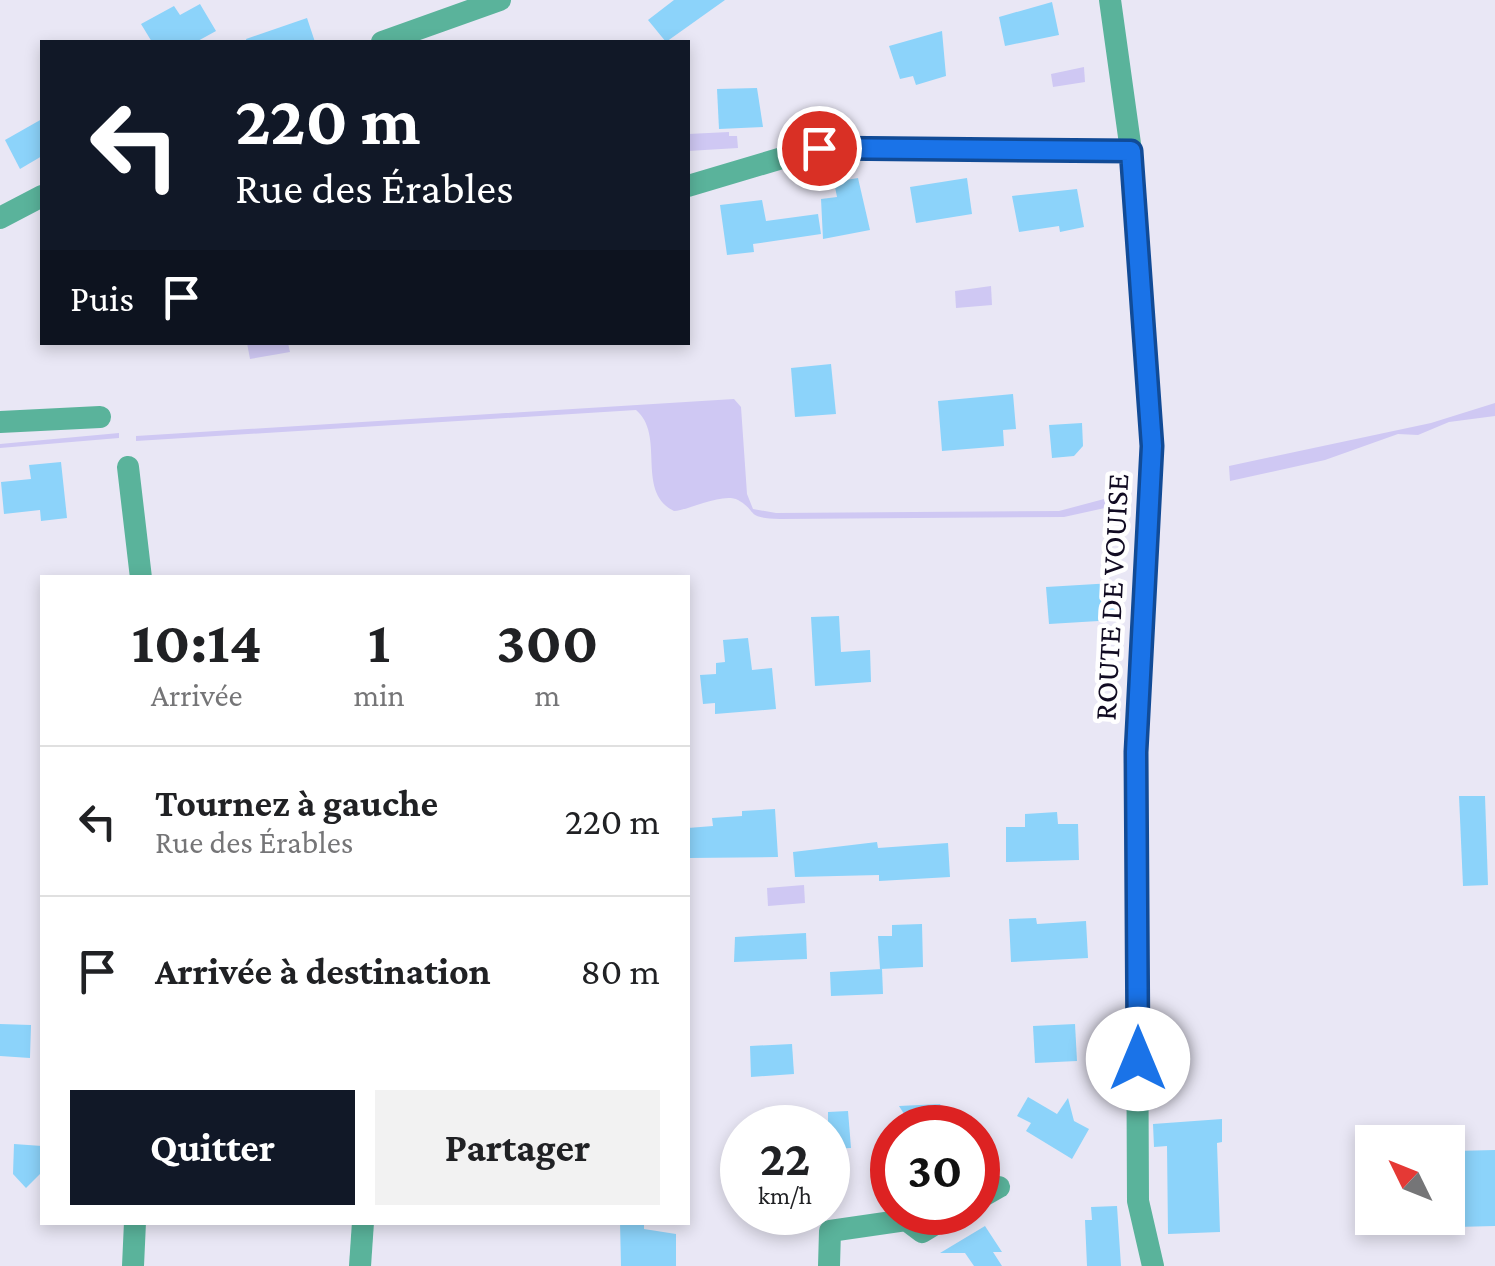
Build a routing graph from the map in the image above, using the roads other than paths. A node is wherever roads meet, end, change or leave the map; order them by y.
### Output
1 (500, 0) edge
2 (1116, 1) edge
3 (388, 40) edge
4 (1131, 151) junction
5 (690, 185) edge
6 (40, 197) edge
7 (0, 218) edge
8 (100, 417) dead end
9 (0, 422) edge
10 (128, 466) dead end
11 (141, 575) edge
12 (1138, 1200) junction
13 (135, 1225) edge
14 (363, 1225) edge
15 (870, 1225) edge
16 (133, 1266) edge
17 (360, 1266) edge
18 (829, 1266) edge
19 (1134, 1266) edge
20 (1152, 1266) edge

1 - 3 street
2 - 4 street, ROUTE DE VOUISE
4 - 5 street
4 - 12 street, ROUTE DE VOUISE
6 - 7 street
8 - 9 street
10 - 11 street
12 - 19 street, ROUTE DE VOUISE
12 - 20 street, ROUTE DE VOUISE
13 - 16 street
14 - 17 street
15 - 18 street

